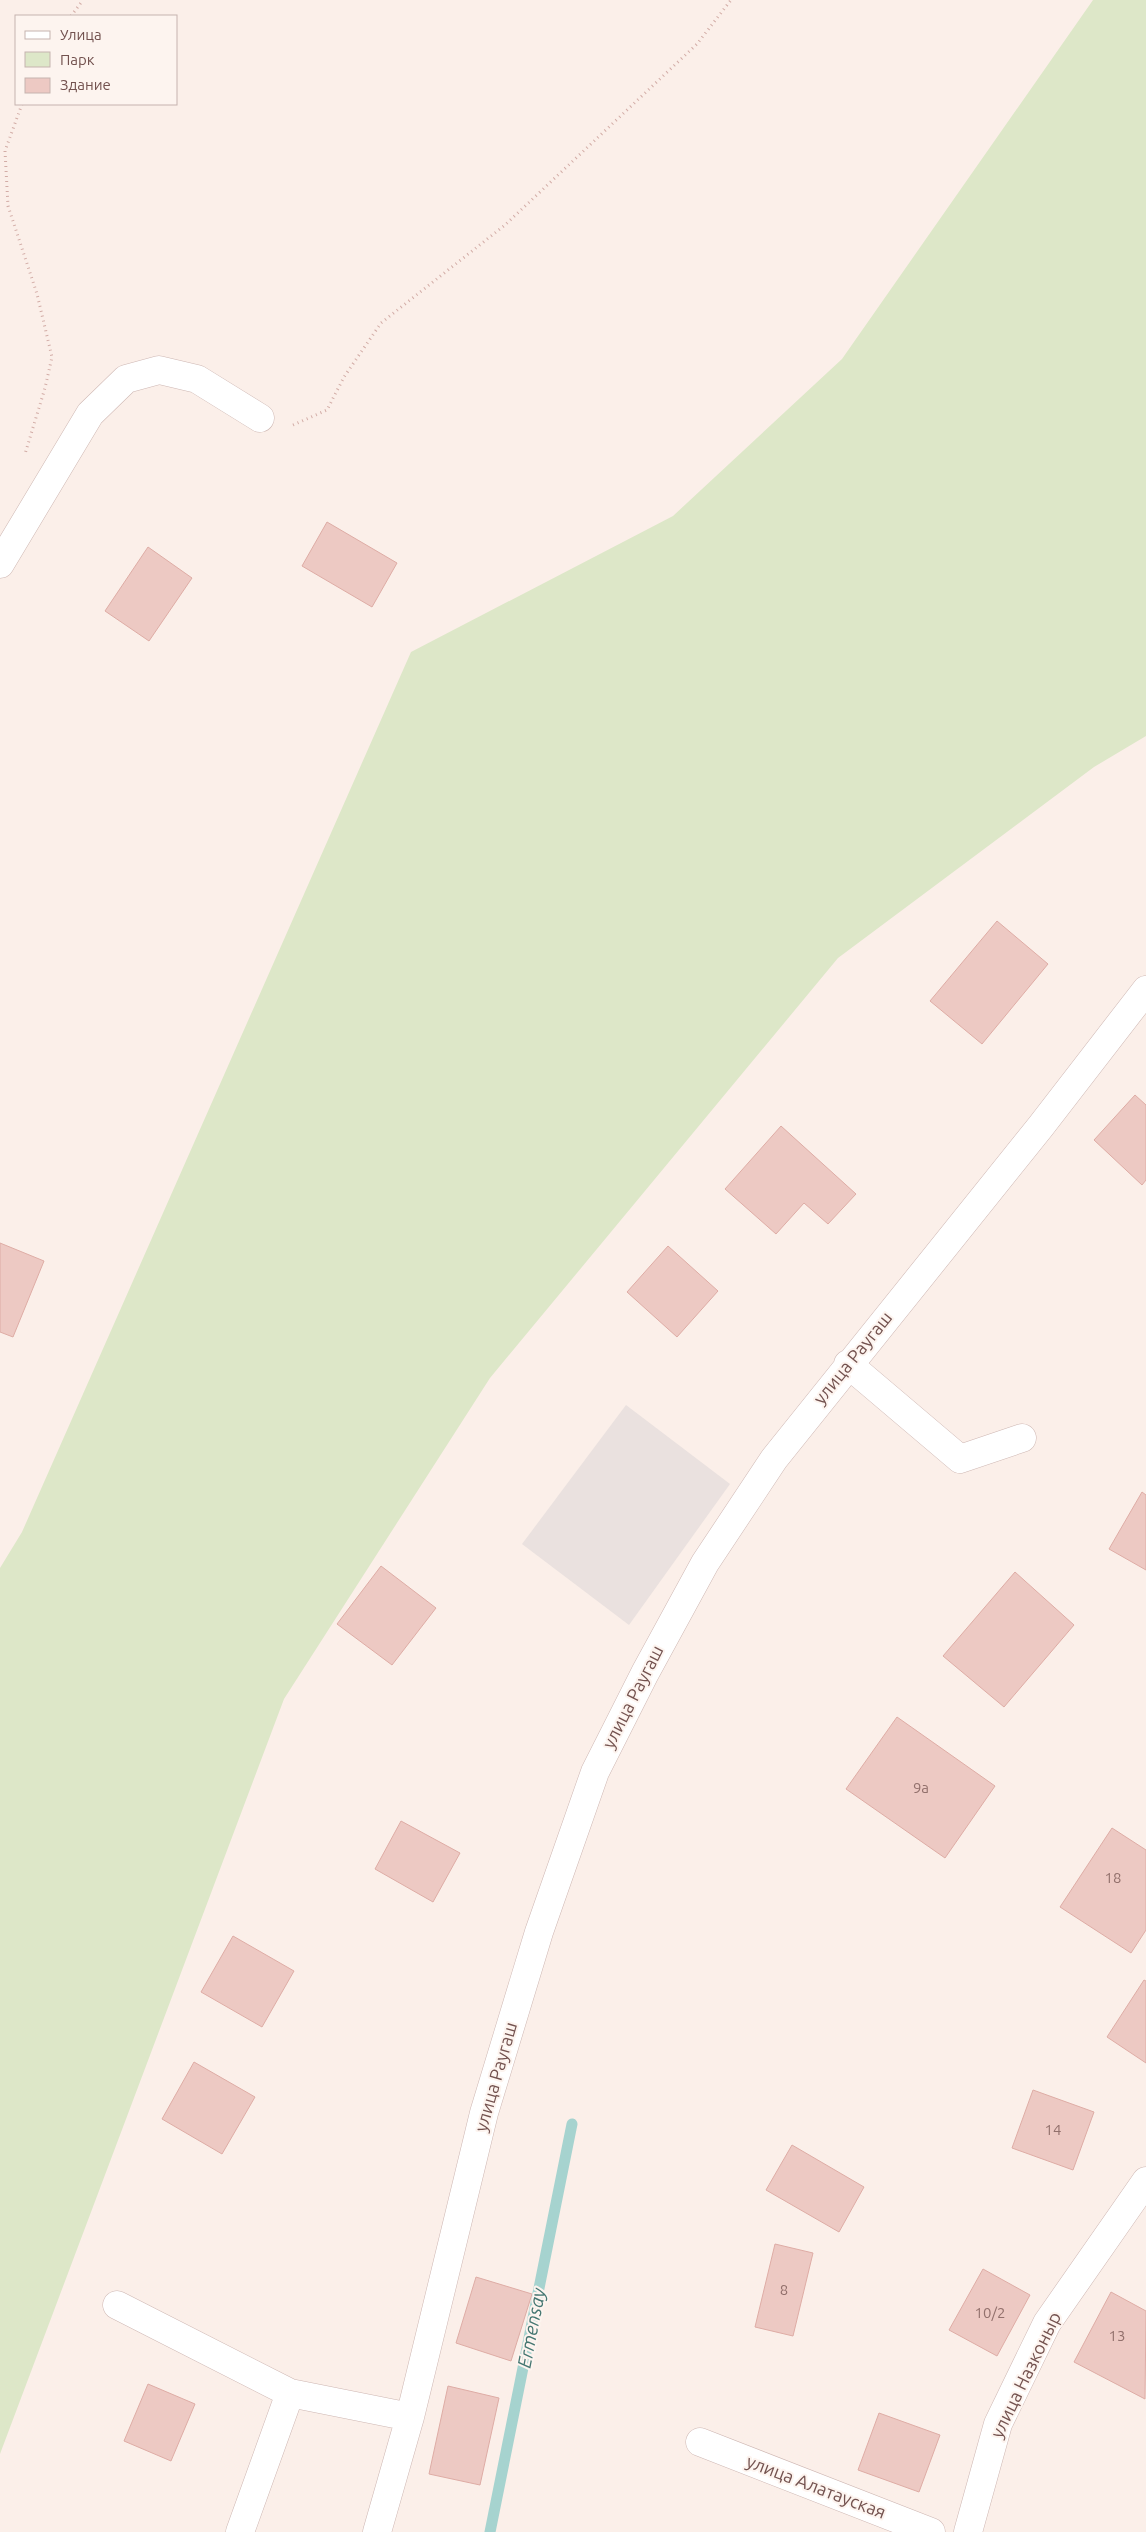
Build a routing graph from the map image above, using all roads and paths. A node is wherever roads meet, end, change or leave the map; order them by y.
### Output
1 (83, 0) edge
2 (731, 0) edge
3 (72, 15) edge
4 (22, 105) edge
5 (260, 418) joint
6 (22, 461) dead end
7 (0, 564) edge
8 (1146, 990) edge
9 (848, 1364) junction
10 (1022, 1438) dead end
11 (1146, 2181) edge
12 (117, 2305) dead end
13 (290, 2393) junction
14 (410, 2417) junction
15 (700, 2442) dead end
16 (240, 2532) edge
17 (378, 2532) edge
18 (931, 2532) edge
19 (968, 2532) edge

1 - 3 path
2 - 5 path
4 - 6 path
5 - 7 street
8 - 9 street, улица Раугаш
9 - 10 street
9 - 14 street, улица Раугаш
11 - 19 street, улица Назконыр
12 - 13 street
13 - 14 street
13 - 16 street
14 - 17 street, улица Раугаш
15 - 18 street, улица Алатауская

